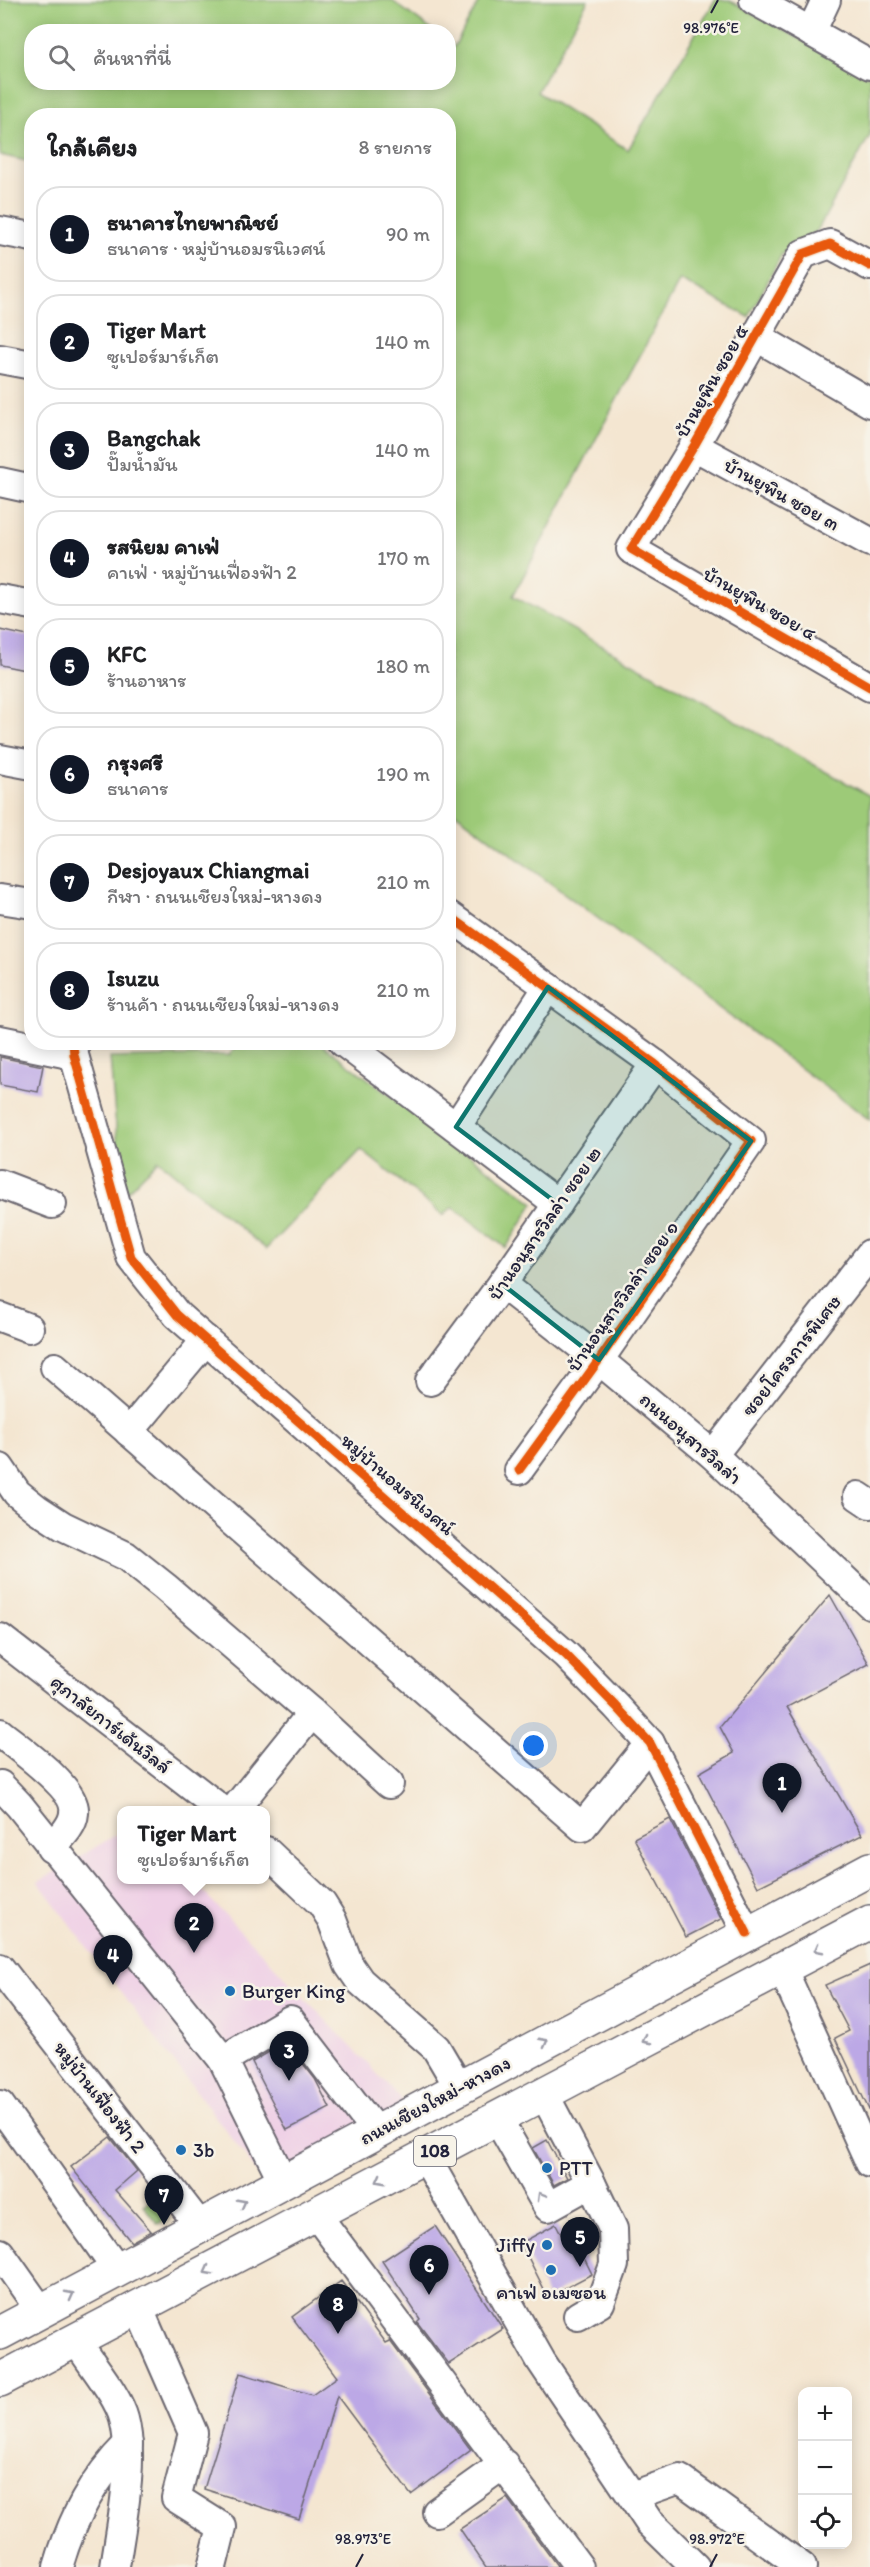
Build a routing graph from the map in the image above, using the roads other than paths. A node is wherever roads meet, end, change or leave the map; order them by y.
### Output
1 (754, 0) edge
2 (826, 0) edge
3 (811, 32) junction
4 (870, 65) edge
5 (0, 231) edge
6 (24, 236) edge
7 (870, 266) edge
8 (757, 337) junction
9 (0, 359) edge
10 (24, 364) edge
11 (870, 403) edge
12 (694, 446) junction
13 (0, 482) edge
14 (24, 487) edge
15 (870, 542) edge
16 (631, 549) joint
17 (0, 599) edge
18 (24, 604) edge
19 (870, 687) edge
20 (0, 759) edge
21 (24, 764) edge
22 (0, 899) edge
23 (24, 903) edge
24 (456, 921) edge
25 (548, 987) junction
26 (0, 1040) edge
27 (24, 1043) edge
28 (73, 1050) edge
29 (354, 1050) edge
30 (655, 1064) junction
31 (456, 1127) junction
32 (0, 1184) edge
33 (52, 1204) dead end
34 (558, 1204) junction
35 (870, 1254) edge
36 (502, 1284) junction
37 (0, 1317) edge
38 (29, 1328) dead end
39 (206, 1340) junction
40 (599, 1360) junction
41 (55, 1367) dead end
42 (430, 1381) dead end
43 (129, 1432) junction
44 (713, 1455) junction
45 (0, 1468) edge
46 (519, 1470) dead end
47 (870, 1604) edge
48 (0, 1638) edge
49 (312, 1713) junction
50 (0, 1733) edge
51 (650, 1743) junction
52 (388, 1784) dead end
53 (0, 1785) edge
54 (217, 1806) edge
55 (237, 1806) edge
56 (51, 1848) junction
57 (270, 1855) edge
58 (870, 1869) edge
59 (870, 1922) edge
60 (747, 1934) junction
61 (0, 1968) edge
62 (782, 1968) junction
63 (223, 2060) junction
64 (459, 2087) junction
65 (544, 2094) junction
66 (1, 2107) edge
67 (497, 2118) junction
68 (376, 2132) junction
69 (425, 2156) junction
70 (870, 2163) edge
71 (283, 2181) junction
72 (591, 2183) junction
73 (316, 2214) junction
74 (200, 2226) junction
75 (0, 2253) edge
76 (117, 2270) junction
77 (138, 2307) junction
78 (41, 2310) junction
79 (578, 2316) dead end
80 (0, 2332) edge
81 (76, 2340) junction
82 (0, 2380) edge
83 (128, 2444) junction
84 (504, 2464) junction
85 (632, 2496) junction
86 (437, 2512) dead end
87 (58, 2567) edge
88 (115, 2567) edge
89 (212, 2567) edge
90 (579, 2567) edge
91 (695, 2567) edge
92 (802, 2567) edge

1 - 3 street
2 - 3 street
3 - 4 street
5 - 6 street
7 - 8 street, บ้านยุพิน ซอย ๕
8 - 11 street
8 - 12 street, บ้านยุพิน ซอย ๕
9 - 10 street
12 - 15 street, บ้านยุพิน ซอย ๓
12 - 16 street, บ้านยุพิน ซอย ๕
13 - 14 street
16 - 19 street, บ้านยุพิน ซอย ๔
17 - 18 street
20 - 21 street
22 - 23 street
24 - 25 street
25 - 30 street
25 - 31 street
26 - 27 street
28 - 39 street, หมู่บ้านอมรนิเวศน์
29 - 31 street
30 - 34 street, บ้านอนุสารวิลล่า ซอย ๒
30 - 40 street, บ้านอนุสารวิลล่า ซอย ๑
31 - 34 street
32 - 33 street
34 - 36 street, บ้านอนุสารวิลล่า ซอย ๒
35 - 44 street, ซอยโครงการพิเศษ
36 - 40 street, ถนนอนุสารวิลล่า
36 - 42 street, บ้านอนุสารวิลล่า ซอย ๒
37 - 38 street
39 - 43 street
39 - 51 street, หมู่บ้านอมรนิเวศน์
40 - 44 street, ถนนอนุสารวิลล่า
40 - 46 street, บ้านอนุสารวิลล่า ซอย ๑
41 - 43 street
43 - 51 street
44 - 47 street, ถนนอนุสารวิลล่า
45 - 49 street
48 - 54 street, ศุภาลัยการ์เด้นวิลล์
49 - 52 street
49 - 55 street
50 - 56 street
51 - 60 street, หมู่บ้านอมรนิเวศน์
53 - 56 street
56 - 63 street
57 - 64 street
58 - 60 main road, ถนนเชียงใหม่-หางดง / 108
59 -> 62 main road, 108
64 -> 60 main road, ถนนเชียงใหม่-หางดง / 108
61 - 74 street, หมู่บ้านเฟื่องฟ้า 2
62 -> 65 main road, 108
62 - 70 street
63 - 68 street
63 - 71 street
64 - 68 main road, ถนนเชียงใหม่-หางดง / 108
65 - 67 main road, 108
65 - 72 street
66 - 76 street
67 - 69 main road, 108
72 -> 67 street
68 - 71 main road, ถนนเชียงใหม่-หางดง / 108
69 -> 73 main road, 108
69 - 85 street
74 -> 71 main road, ถนนเชียงใหม่-หางดง / 108
72 - 79 street
73 -> 77 main road, 108
73 - 84 street
74 - 76 main road, ถนนเชียงใหม่-หางดง / 108
75 - 78 street
78 -> 76 main road, ถนนเชียงใหม่-หางดง / 108
77 - 81 main road, 108
77 - 89 street
78 - 80 main road, ถนนเชียงใหม่-หางดง / 108
81 - 82 main road, 108
81 - 83 street
83 - 87 street
83 - 88 street
84 - 86 street
84 - 90 street
85 - 91 street
85 - 92 street

